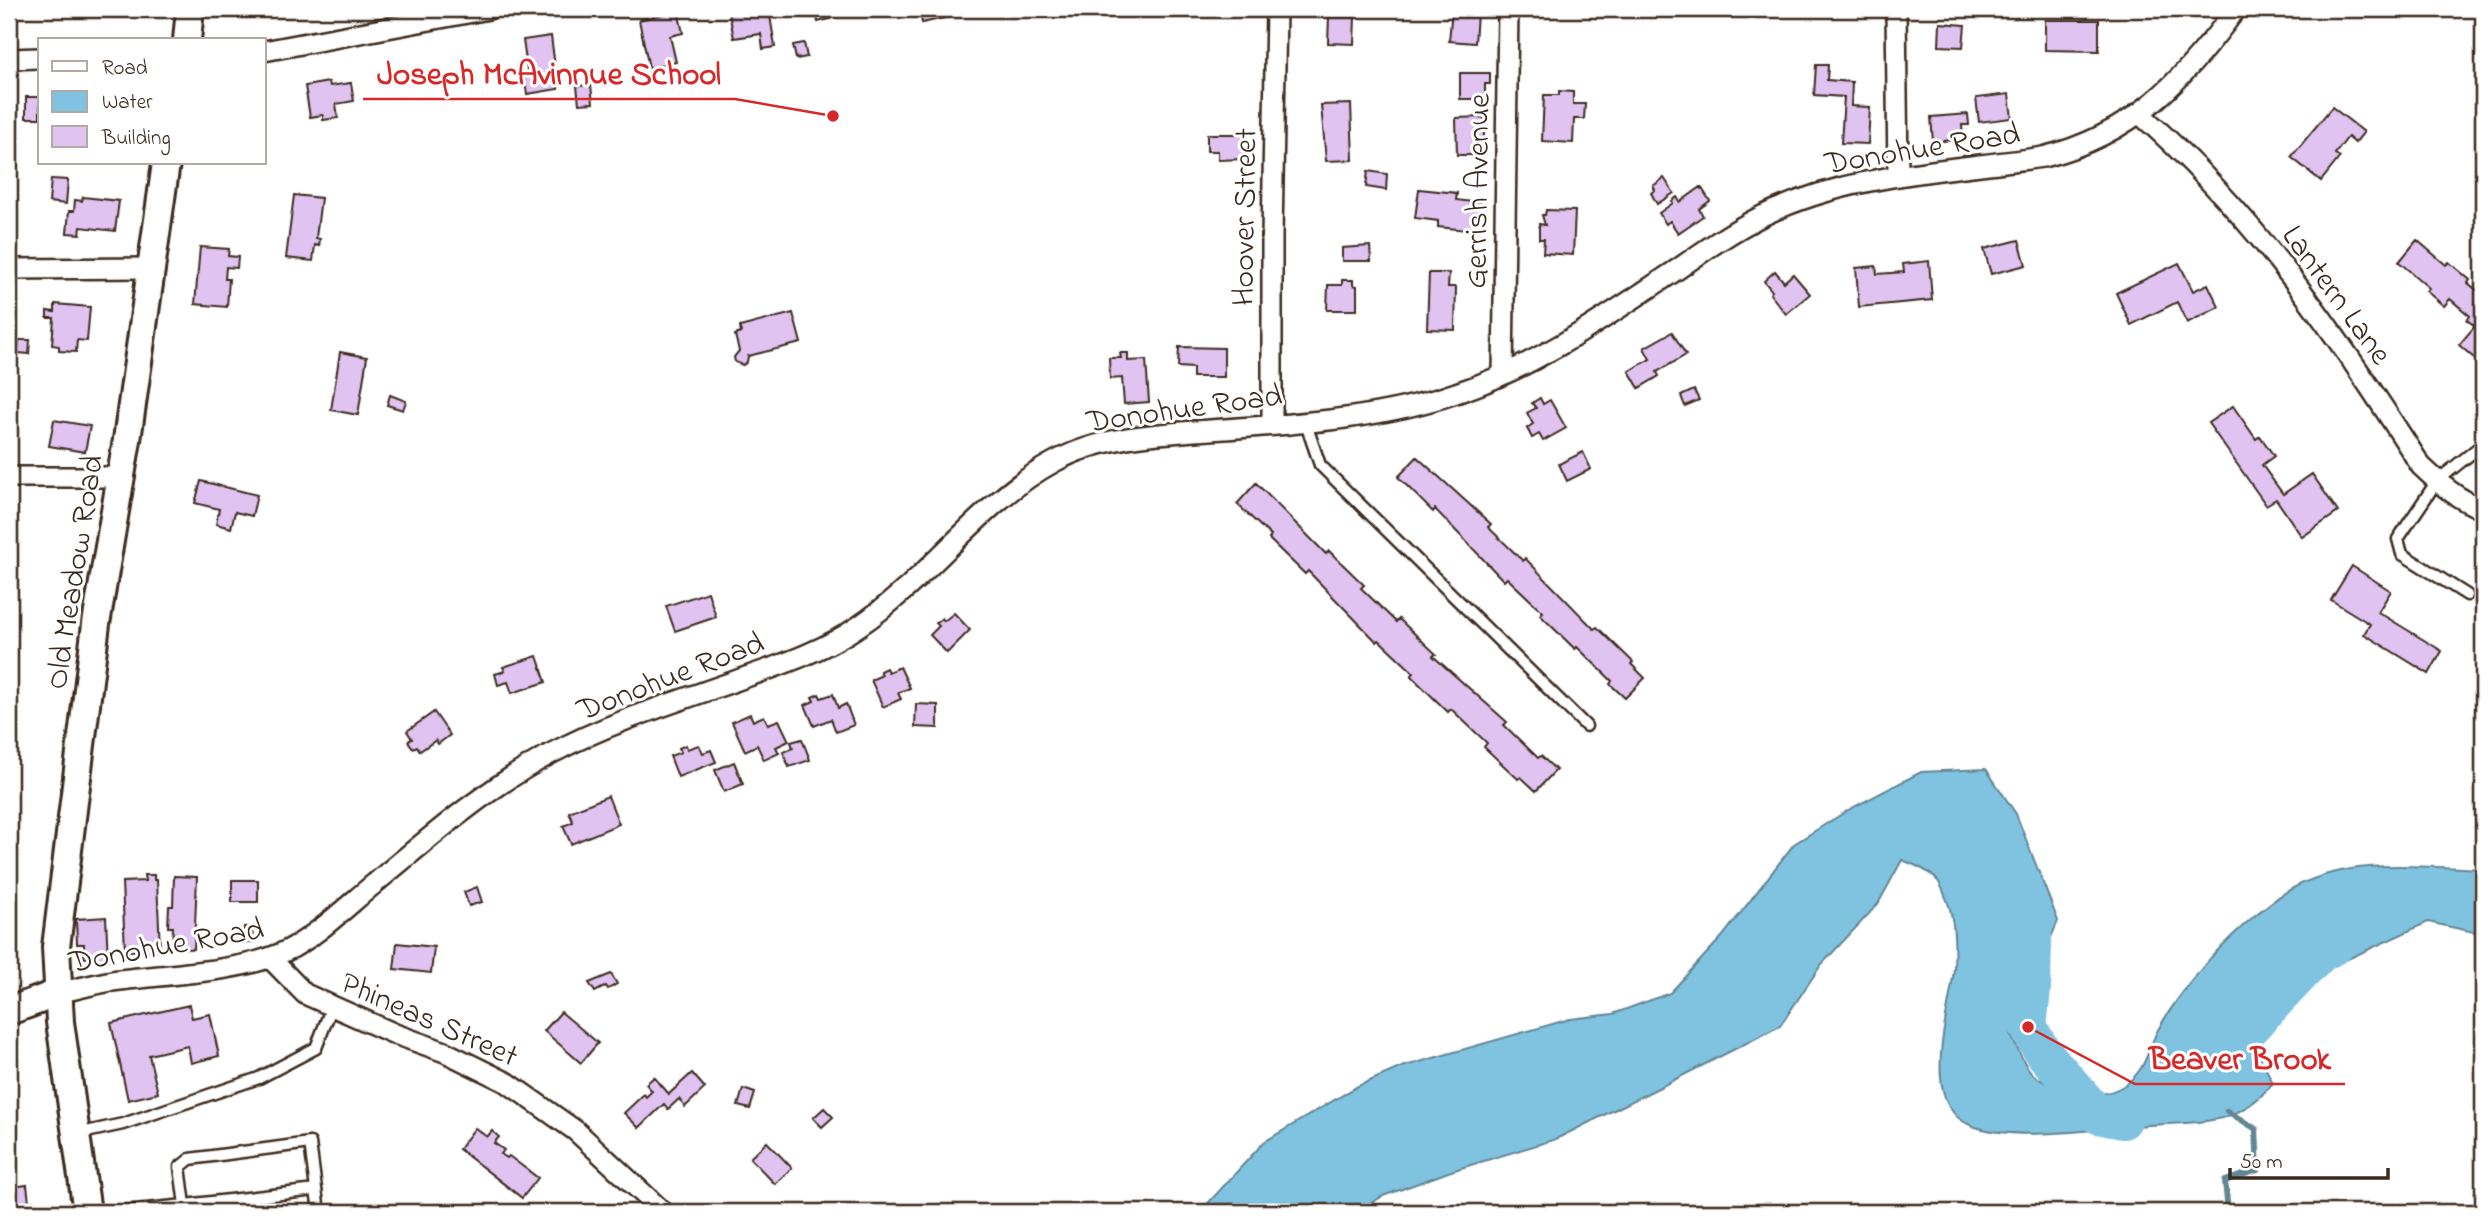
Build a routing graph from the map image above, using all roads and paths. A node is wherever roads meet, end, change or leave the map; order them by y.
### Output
1 (190, 9) edge
2 (489, 9) edge
3 (1276, 9) edge
4 (1508, 9) edge
5 (1896, 9) edge
6 (2236, 9) edge
7 (187, 38) edge
8 (266, 51) edge
9 (38, 58) edge
10 (9, 59) edge
11 (2140, 114) junction
12 (166, 164) edge
13 (1898, 176) junction
14 (151, 268) junction
15 (9, 269) edge
16 (1503, 374) junction
17 (1305, 421) junction
18 (1272, 425) junction
19 (2483, 444) edge
20 (9, 477) edge
21 (121, 477) junction
22 (2437, 481) junction
23 (2483, 509) edge
24 (2467, 596) dead end
25 (1586, 726) dead end
26 (270, 958) junction
27 (58, 993) junction
28 (331, 1006) junction
29 (9, 1011) edge
30 (76, 1134) junction
31 (316, 1190) junction
32 (185, 1205) junction
33 (159, 1210) edge
34 (87, 1212) edge
35 (117, 1212) edge
36 (319, 1212) edge
37 (663, 1212) edge

1 - 7 street
2 - 8 street
3 - 18 street, Hoover Street
4 - 16 street, Gerrish Avenue
5 - 13 street
6 - 11 street, Donohue Road
9 - 10 street
11 - 13 street, Donohue Road
11 - 22 street, Lantern Lane
12 - 14 street, Old Meadow Road
13 - 16 street, Donohue Road
14 - 15 street
14 - 21 street, Old Meadow Road
16 - 17 street, Donohue Road
17 - 18 street, Donohue Road
17 - 25 lane
18 - 26 street, Donohue Road
19 - 22 lane
20 - 21 street
21 - 27 street, Old Meadow Road
22 - 23 street, Lantern Lane
22 - 24 lane
26 - 27 street, Donohue Road
26 - 28 street, Phineas Street
27 - 29 street
27 - 30 street, Old Meadow Road
28 - 30 lane
28 - 37 street, Phineas Street
30 - 34 street, Old Meadow Road
31 - 32 lane
31 - 32 lane
31 - 36 lane
32 - 33 lane
33 - 35 lane

